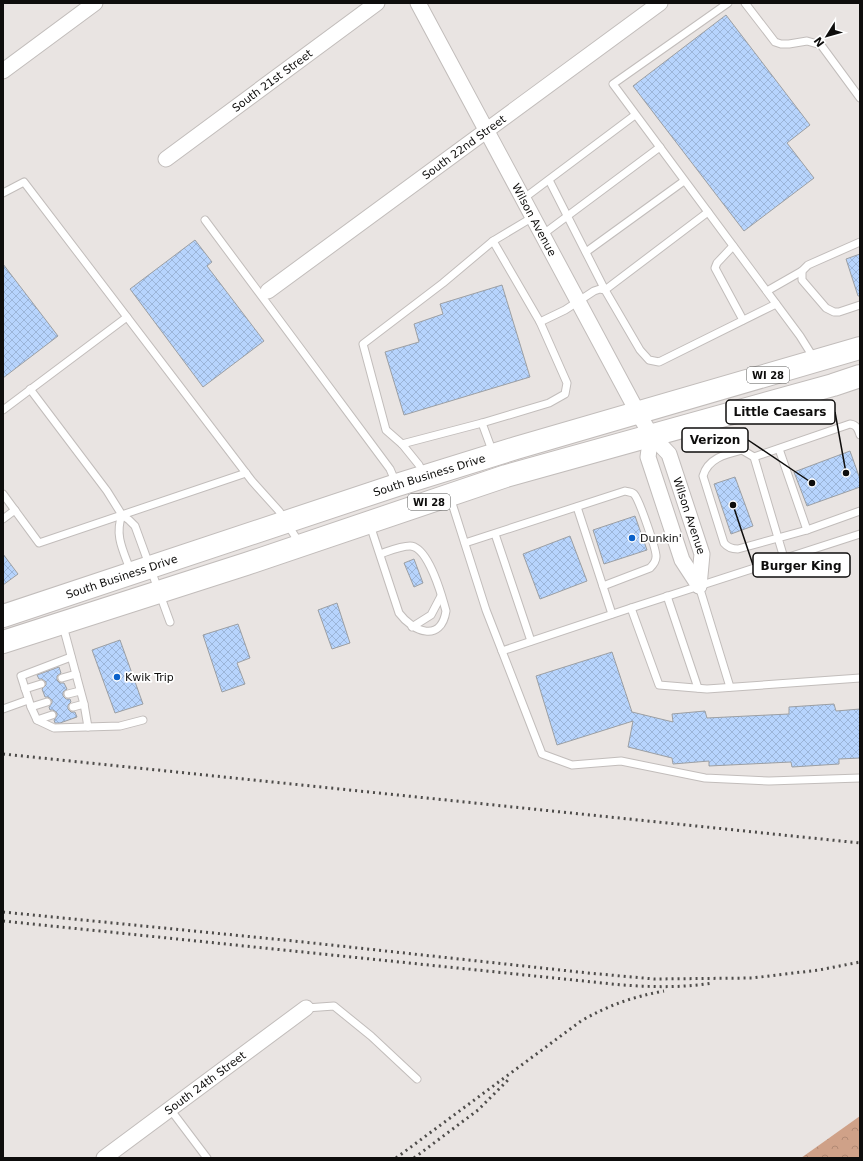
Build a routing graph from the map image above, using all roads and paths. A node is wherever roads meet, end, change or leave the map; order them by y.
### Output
1 (95, 3) edge
2 (378, 3) edge
3 (418, 3) edge
4 (660, 3) edge
5 (728, 3) edge
6 (746, 3) edge
7 (3, 71) edge
8 (860, 98) edge
9 (635, 114) junction
10 (487, 132) junction
11 (660, 147) junction
12 (166, 159) dead end
13 (549, 180) junction
14 (684, 181) junction
15 (3, 193) edge
16 (523, 199) junction
17 (708, 212) junction
18 (568, 216) junction
19 (533, 217) junction
20 (205, 220) dead end
21 (542, 235) junction
22 (493, 241) junction
23 (860, 242) edge
24 (733, 246) junction
25 (586, 252) junction
26 (802, 271) junction
27 (605, 290) junction
28 (268, 291) dead end
29 (767, 291) junction
30 (578, 300) junction
31 (776, 304) junction
32 (860, 305) edge
33 (127, 317) junction
34 (743, 320) junction
35 (540, 322) junction
36 (860, 348) edge
37 (816, 362) junction
38 (860, 376) edge
39 (30, 389) junction
40 (3, 410) edge
41 (638, 413) junction
42 (482, 424) junction
43 (651, 435) junction
44 (860, 436) edge
45 (402, 444) junction
46 (779, 449) junction
47 (494, 455) junction
48 (754, 457) junction
49 (246, 473) junction
50 (425, 477) junction
51 (397, 485) junction
52 (3, 494) edge
53 (449, 495) junction
54 (576, 507) junction
55 (15, 510) junction
56 (860, 511) edge
57 (122, 515) junction
58 (3, 519) edge
59 (286, 522) junction
60 (370, 522) junction
61 (807, 530) junction
62 (495, 534) junction
63 (860, 534) edge
64 (778, 538) junction
65 (465, 543) junction
66 (301, 545) junction
67 (380, 554) junction
68 (784, 558) junction
69 (141, 570) junction
70 (603, 586) junction
71 (699, 586) junction
72 (159, 592) junction
73 (441, 596) junction
74 (667, 596) junction
75 (630, 608) junction
76 (612, 614) junction
77 (3, 616) edge
78 (170, 622) dead end
79 (62, 623) junction
80 (412, 627) junction
81 (531, 641) junction
82 (3, 642) edge
83 (502, 651) junction
84 (71, 658) junction
85 (76, 674) junction
86 (62, 678) dead end
87 (860, 678) edge
88 (41, 684) dead end
89 (730, 687) junction
90 (698, 688) junction
91 (25, 689) junction
92 (80, 691) junction
93 (68, 694) dead end
94 (28, 700) junction
95 (47, 702) dead end
96 (84, 704) junction
97 (30, 707) junction
98 (73, 707) dead end
99 (3, 709) edge
100 (52, 715) dead end
101 (37, 720) junction
102 (143, 720) dead end
103 (88, 727) junction
104 (860, 778) edge
105 (306, 1008) joint
106 (417, 1079) dead end
107 (170, 1109) junction
108 (104, 1158) edge
109 (207, 1158) edge

1 - 7 street
2 - 12 street, South 21st Street
3 - 10 street, Wilson Avenue
4 - 10 street, South 22nd Street
5 - 9 lane
6 - 8 lane
9 - 11 lane
9 - 13 lane
10 - 16 street, Wilson Avenue
10 - 28 street, South 22nd Street
11 - 14 lane
11 - 18 lane
13 - 16 lane
13 - 18 lane
14 - 17 lane
14 - 25 lane
15 - 33 lane
16 - 19 street, Wilson Avenue
17 - 24 lane
17 - 27 lane
18 - 21 lane
18 - 25 lane
19 - 21 street, Wilson Avenue
19 - 22 lane
20 - 51 lane
21 - 30 street, Wilson Avenue
22 - 35 lane
22 - 45 lane
23 - 26 lane
24 - 29 lane
24 - 34 lane
25 - 27 lane
26 - 29 lane
26 - 32 lane
27 - 30 lane
27 - 34 lane
29 - 31 lane
30 - 35 lane
30 - 41 street, Wilson Avenue
31 - 34 lane
31 - 37 lane
33 - 39 lane
33 - 49 lane
35 - 42 lane
36 - 37 main road, South Business Drive / WI 28
37 - 41 main road, South Business Drive / WI 28
38 - 43 main road, WI 28
39 - 40 lane
39 - 57 lane
41 - 43 street, Wilson Avenue
41 - 47 main road, South Business Drive / WI 28
42 - 45 lane
42 - 47 lane
43 - 53 main road, WI 28
43 - 71 street, Wilson Avenue
43 - 71 street, Wilson Avenue
44 - 46 lane
45 - 50 lane
46 - 48 lane
46 - 61 lane
47 - 50 main road, South Business Drive / WI 28
48 - 64 lane
48 - 64 lane
49 - 57 lane
49 - 59 lane
50 - 51 main road, South Business Drive / WI 28
51 - 59 main road, South Business Drive / WI 28
52 - 55 lane
53 - 60 main road, WI 28
53 - 65 lane
54 - 62 lane
54 - 70 lane
54 - 70 lane
55 - 57 lane
55 - 58 lane
56 - 61 lane
57 - 69 lane
57 - 69 lane
59 - 66 lane
59 - 69 main road, South Business Drive / WI 28
60 - 66 main road, WI 28
60 - 67 lane
61 - 64 lane
62 - 65 lane
62 - 81 lane
63 - 68 lane
64 - 68 lane
65 - 83 lane
66 - 72 main road, WI 28
67 - 73 lane
67 - 80 lane
68 - 71 lane
69 - 72 lane
69 - 77 main road, South Business Drive / WI 28
70 - 76 lane
71 - 74 lane
71 - 89 lane
72 - 78 lane
72 - 79 main road, WI 28
73 - 80 lane
73 - 80 lane
74 - 75 lane
74 - 90 lane
75 - 76 lane
75 - 90 lane
76 - 81 lane
79 - 82 main road, WI 28
79 - 84 lane
81 - 83 lane
83 - 104 lane
84 - 85 lane
84 - 91 lane
85 - 86 lane
85 - 92 lane
87 - 89 lane
88 - 91 lane
89 - 90 lane
91 - 94 lane
92 - 93 lane
92 - 96 lane
94 - 97 lane
94 - 99 lane
95 - 97 lane
96 - 98 lane
96 - 103 lane
97 - 101 lane
100 - 101 lane
101 - 103 lane
102 - 103 lane
105 - 106 lane
105 - 107 street, South 24th Street
107 - 108 street, South 24th Street
107 - 109 lane

